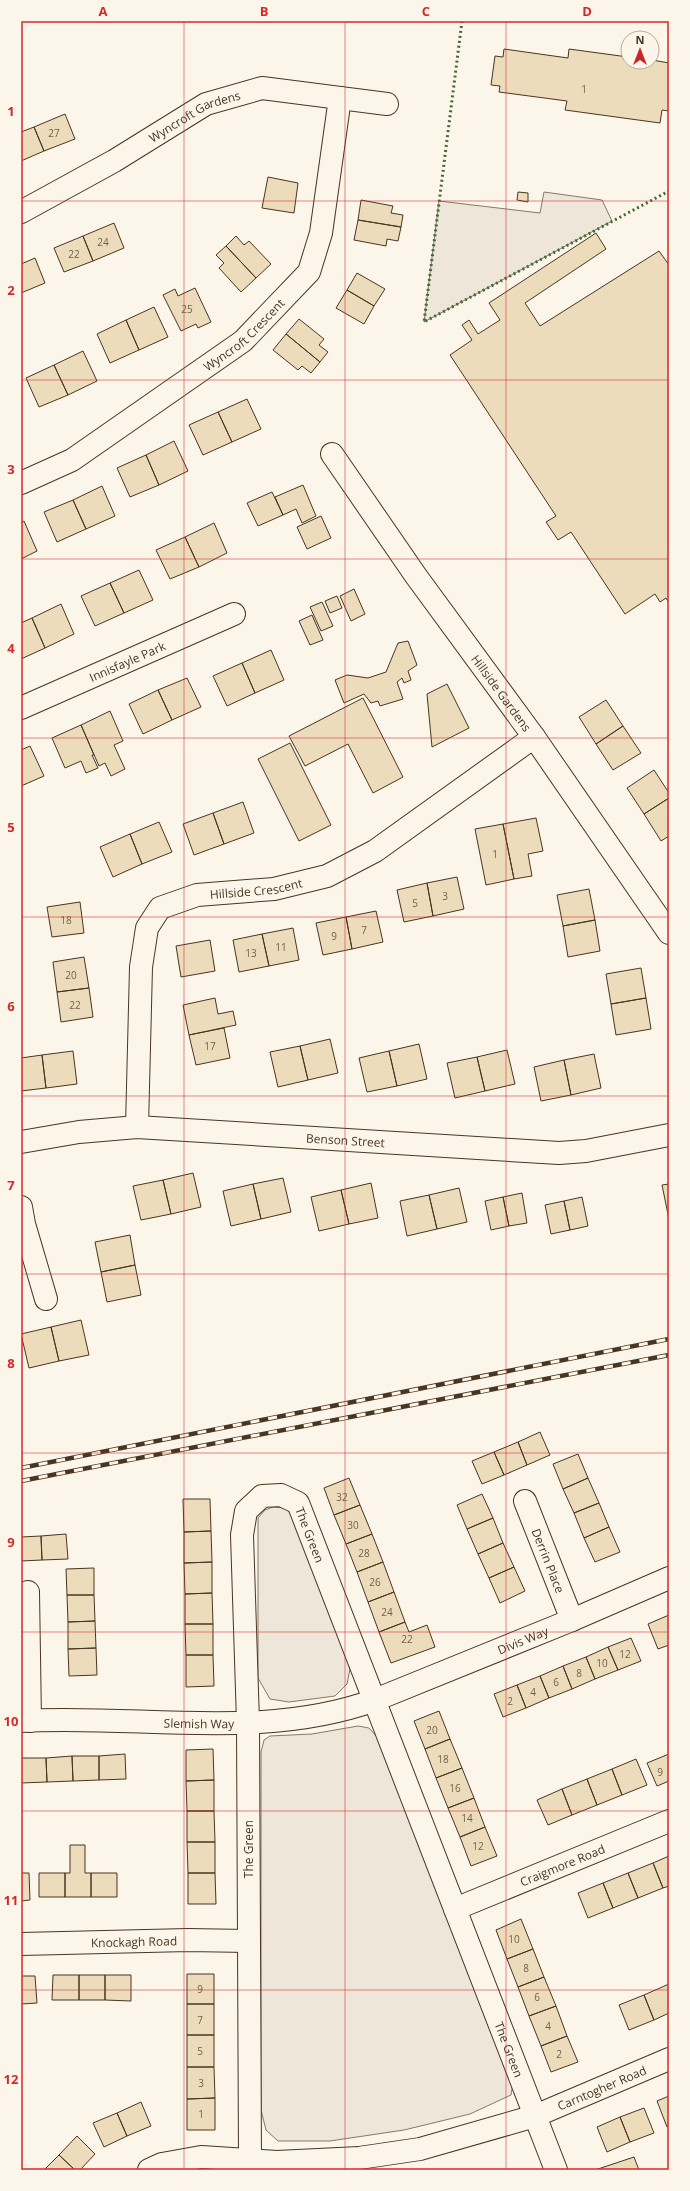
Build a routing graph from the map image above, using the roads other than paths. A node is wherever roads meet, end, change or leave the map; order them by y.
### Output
1 (340, 98) junction
2 (387, 104) dead end
3 (21, 212) edge
4 (332, 454) dead end
5 (21, 483) edge
6 (234, 614) dead end
7 (21, 708) edge
8 (534, 737) junction
9 (669, 933) edge
10 (137, 1127) junction
11 (669, 1135) edge
12 (21, 1142) edge
13 (21, 1207) edge
14 (46, 1300) dead end
15 (525, 1500) dead end
16 (669, 1578) edge
17 (28, 1592) dead end
18 (572, 1620) junction
19 (375, 1700) junction
20 (26, 1721) edge
21 (248, 1722) junction
22 (669, 1821) edge
23 (455, 1909) junction
24 (248, 1941) junction
25 (21, 1944) edge
26 (669, 2059) edge
27 (535, 2116) junction
28 (250, 2160) junction
29 (277, 2166) edge
30 (149, 2170) edge
31 (556, 2170) edge

1 - 2 street, Wyncroft Gardens
1 - 3 street, Wyncroft Gardens
1 - 5 street, Wyncroft Crescent
4 - 8 street, Hillside Gardens
6 - 7 street, Innisfayle Park
8 - 9 street, Hillside Gardens
8 - 10 street, Hillside Crescent
10 - 11 street, Benson Street
10 - 12 street, Benson Street
13 - 14 street
15 - 18 street, Derrin Place
16 - 18 street, Divis Way
17 - 20 street
18 - 19 street, Divis Way
19 - 21 street, Slemish Way
19 - 21 street, The Green
19 - 23 street, The Green
20 - 21 street, Slemish Way
21 - 24 street, The Green
22 - 23 street, Craigmore Road
23 - 27 street, The Green
24 - 25 street, Knockagh Road
24 - 28 street, The Green
26 - 27 street, Carntogher Road
27 - 29 street, Carntogher Road
27 - 31 street, The Green
28 - 29 street, Carntogher Road
28 - 30 street, Carntogher Road

